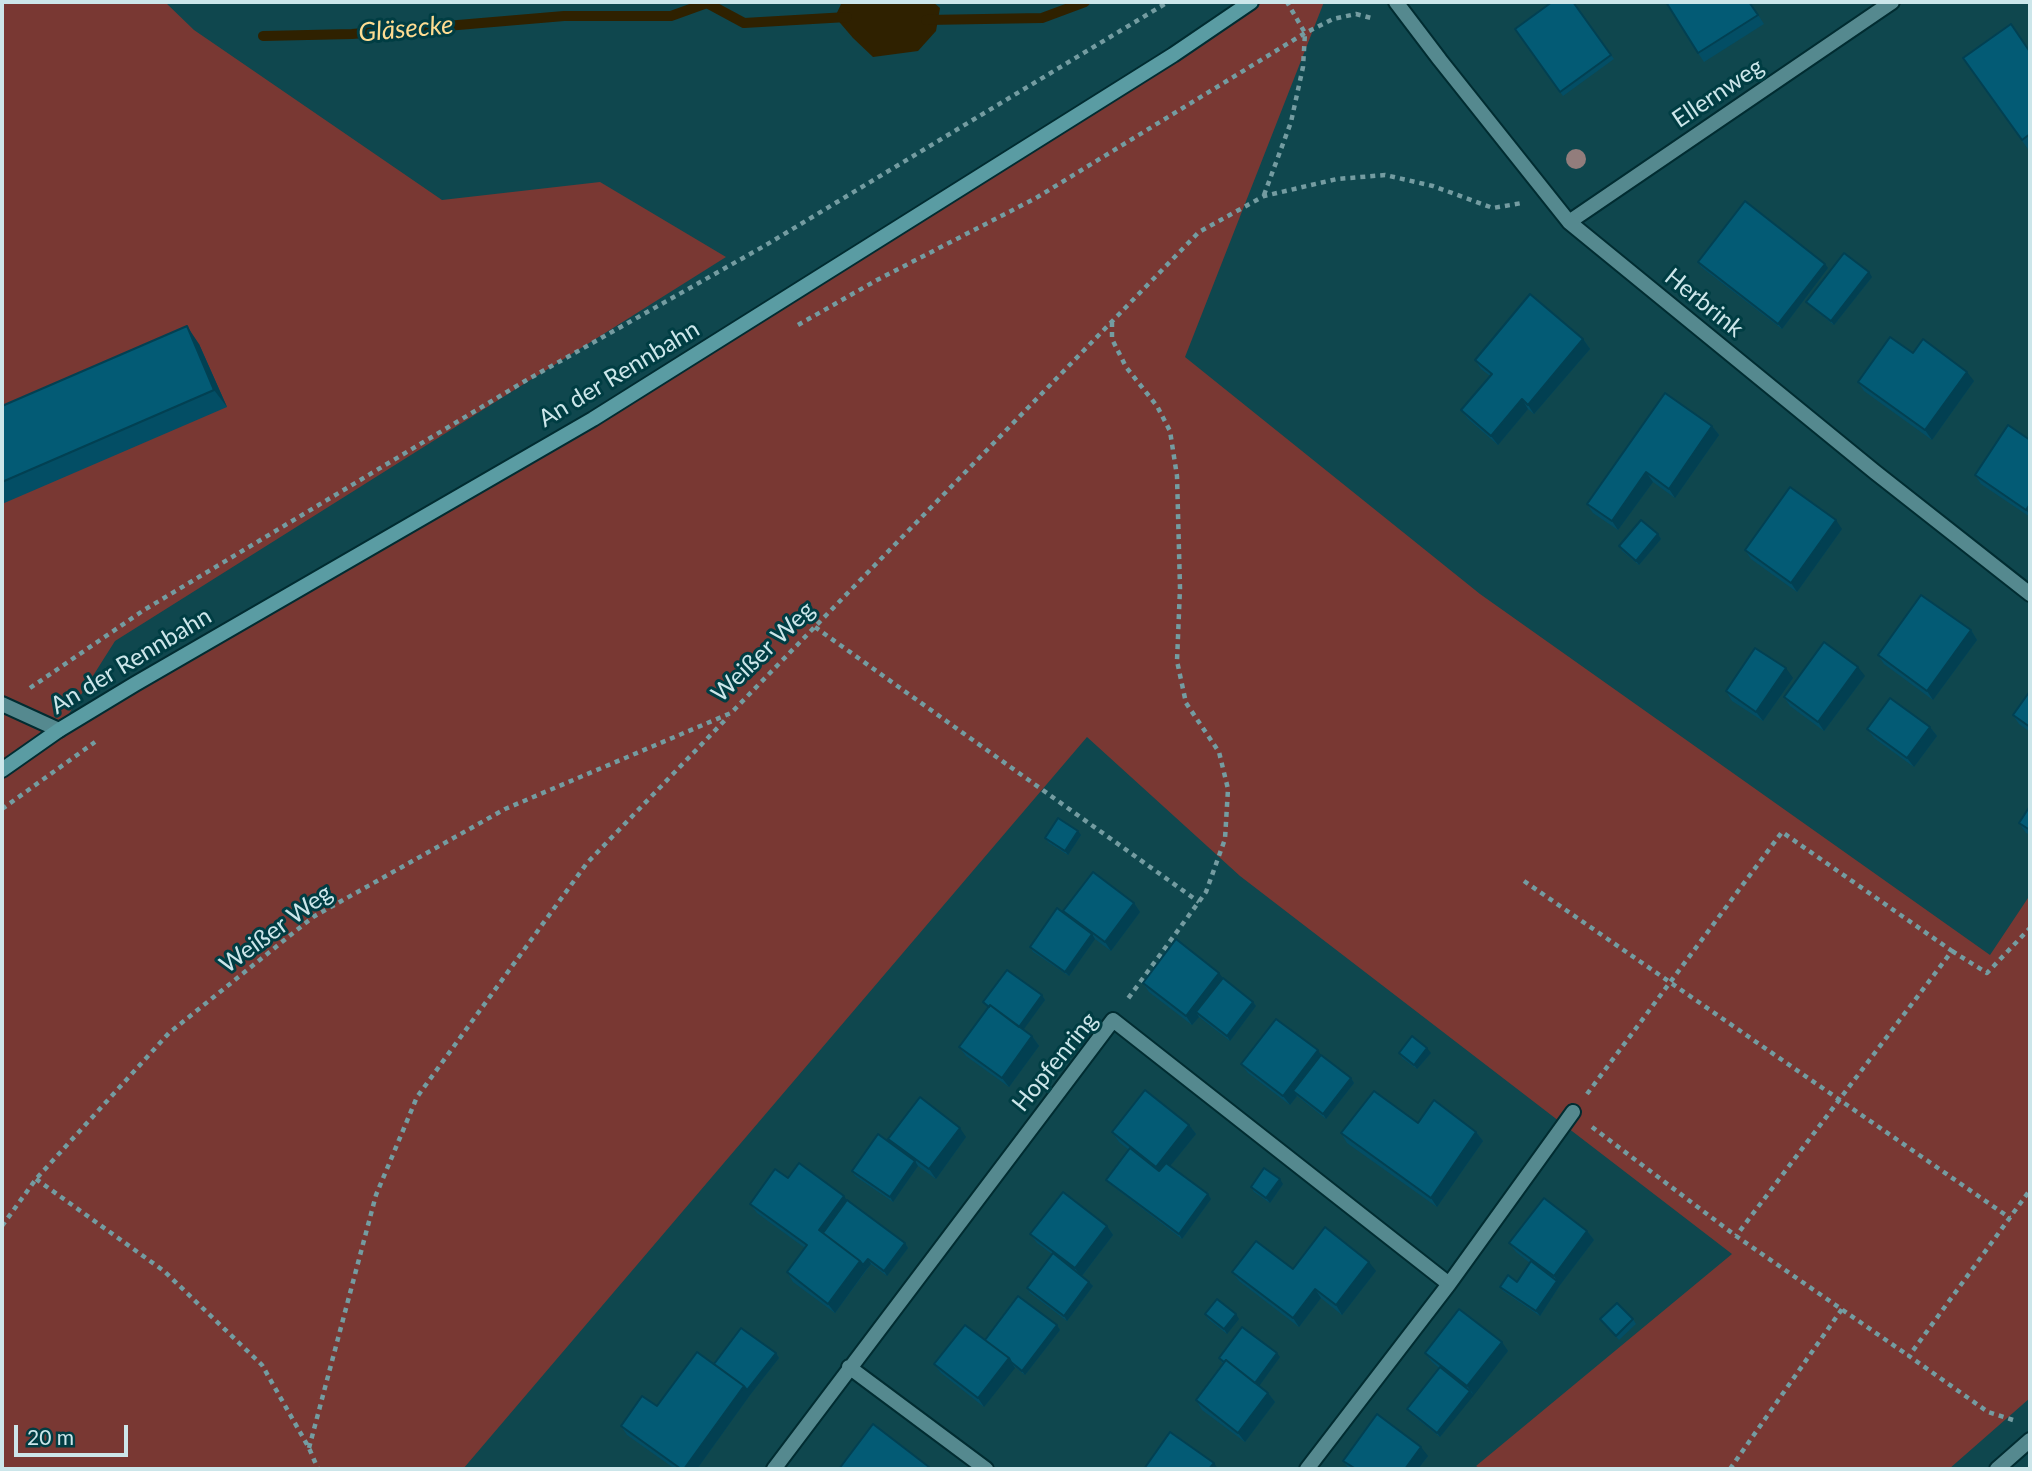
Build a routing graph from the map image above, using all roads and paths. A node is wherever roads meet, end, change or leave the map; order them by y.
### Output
1 (1168, 2) edge
2 (1251, 2) edge
3 (1287, 2) edge
4 (1396, 2) edge
5 (1892, 2) edge
6 (1378, 20) dead end
7 (1305, 33) junction
8 (1545, 192) junction
9 (1264, 196) junction
10 (1569, 222) junction
11 (1112, 321) junction
12 (2030, 594) edge
13 (815, 627) junction
14 (3, 704) edge
15 (731, 713) junction
16 (59, 730) junction
17 (2, 770) edge
18 (1524, 881) dead end
19 (1199, 902) junction
20 (2030, 928) edge
21 (1952, 951) junction
22 (1671, 983) junction
23 (1113, 1020) junction
24 (1840, 1099) junction
25 (1573, 1112) junction
26 (36, 1179) junction
27 (2030, 1190) edge
28 (2010, 1217) junction
29 (2, 1226) edge
30 (1736, 1236) junction
31 (1449, 1284) junction
32 (1842, 1310) junction
33 (1909, 1356) junction
34 (849, 1367) junction
35 (2020, 1423) dead end
36 (2030, 1440) edge
37 (309, 1448) junction
38 (318, 1469) edge
39 (774, 1469) edge
40 (986, 1469) edge
41 (1307, 1469) edge
42 (1730, 1469) edge
43 (1997, 1469) edge

1 - 14 path
2 - 16 main road, An der Rennbahn
3 - 7 path
4 - 8 street, Herbrink
5 - 10 street, Ellernweg
6 - 7 path
7 - 9 path
8 - 9 path, Weißer Weg
8 - 10 street, Herbrink
9 - 11 path, Weißer Weg
10 - 12 street, Herbrink
11 - 13 path, Weißer Weg
11 - 19 path
13 - 15 path, Weißer Weg
13 - 19 path
14 - 16 street
15 - 26 path, Weißer Weg
15 - 37 path
16 - 17 main road, An der Rennbahn
18 - 22 path
19 - 23 path
20 - 21 path
21 - 22 path
21 - 24 path
22 - 24 path
22 - 25 path
23 - 31 street, Hopfenring
23 - 34 street, Hopfenring
24 - 28 path
24 - 30 path
25 - 30 path
25 - 31 street
26 - 29 path, Weißer Weg
26 - 37 path
27 - 28 path
28 - 33 path
30 - 32 path
31 - 41 street
32 - 33 path
32 - 42 path
33 - 35 path
34 - 39 street, Hopfenring
34 - 40 street
36 - 43 street
37 - 38 path

